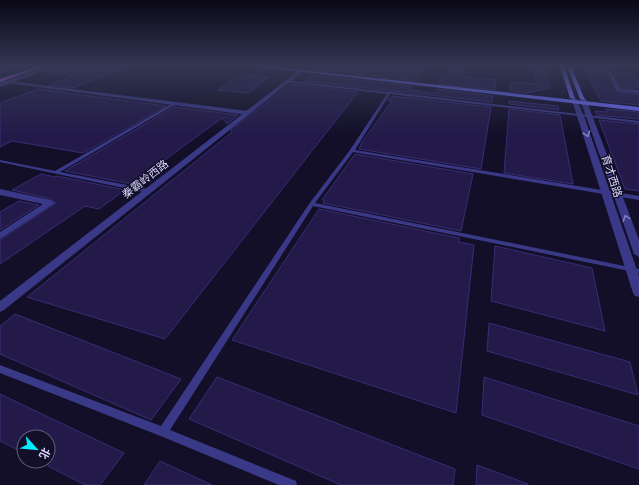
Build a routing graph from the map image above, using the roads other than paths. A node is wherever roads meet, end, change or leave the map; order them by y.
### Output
1 (58, 89) edge
2 (277, 89) edge
3 (358, 89) edge
4 (474, 89) edge
5 (573, 89) edge
6 (576, 89) edge
7 (618, 89) edge
8 (390, 92) junction
9 (639, 92) edge
10 (579, 100) junction
11 (174, 104) junction
12 (639, 105) edge
13 (639, 109) edge
14 (246, 113) junction
15 (584, 116) junction
16 (639, 122) edge
17 (352, 151) junction
18 (0, 161) edge
19 (56, 172) junction
20 (145, 190) junction
21 (0, 192) edge
22 (606, 192) junction
23 (617, 194) junction
24 (639, 198) edge
25 (312, 204) junction
26 (0, 236) edge
27 (639, 254) edge
28 (635, 270) edge
29 (639, 293) edge
30 (0, 299) edge
31 (0, 307) edge
32 (0, 370) edge
33 (162, 432) junction
34 (292, 485) edge

1 - 11 street
2 - 14 street, 秦霸岭西路
3 - 8 lane
4 - 10 main road
5 - 10 main road, 育才西路
6 - 10 main road, 育才西路
7 - 9 street
8 - 15 lane
8 - 17 lane
10 - 12 main road
10 - 13 main road
10 - 15 street, 育才西路
11 - 14 street
11 - 19 lane
14 - 20 street, 秦霸岭西路
15 - 16 lane
15 -> 22 street, 育才西路
15 - 23 street, 育才西路
17 - 22 lane
17 - 25 lane
18 - 19 lane
19 - 20 lane
20 - 30 street, 秦霸岭西路
20 - 31 street, 秦霸岭西路
21 - 26 street
22 - 23 lane
22 - 28 street, 育才西路
23 - 24 lane
27 -> 23 street, 育才西路
25 - 28 lane
25 - 33 lane
28 - 29 street, 育才西路
32 - 33 lane
33 - 34 lane

